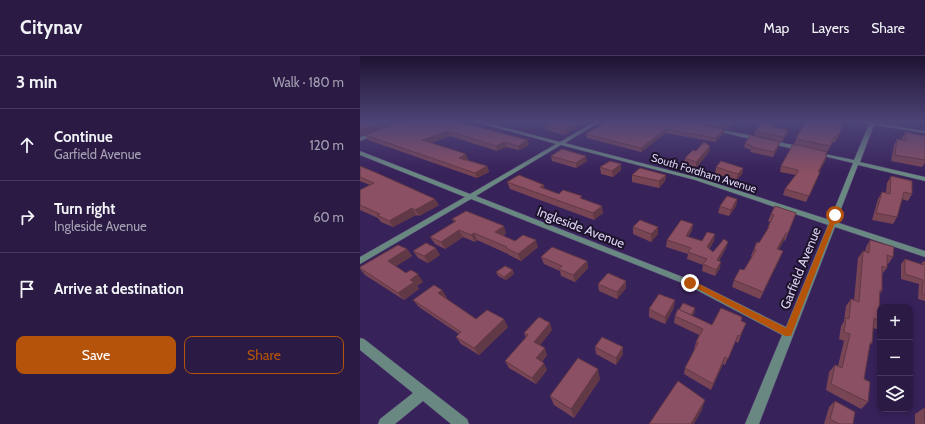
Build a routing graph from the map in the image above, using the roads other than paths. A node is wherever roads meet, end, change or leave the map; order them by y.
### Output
1 (538, 138) edge
2 (570, 138) edge
3 (753, 138) edge
4 (866, 138) edge
5 (560, 144) junction
6 (360, 153) edge
7 (856, 162) junction
8 (925, 179) edge
9 (470, 196) junction
10 (831, 224) junction
11 (925, 254) edge
12 (360, 261) edge
13 (788, 333) junction
14 (360, 343) edge
15 (422, 393) junction
16 (385, 424) edge
17 (462, 424) edge
18 (752, 424) edge

1 - 5 street, South Fordham Avenue
2 - 5 street
3 - 7 street
4 - 7 street, Garfield Avenue
5 - 9 street
5 - 10 street, South Fordham Avenue
6 - 9 street, Ingleside Avenue
7 - 8 street
7 - 10 street, Garfield Avenue
9 - 12 street
9 - 13 street, Ingleside Avenue
10 - 11 street, South Fordham Avenue
10 - 13 street, Garfield Avenue
13 - 18 street, Garfield Avenue
14 - 15 street
15 - 16 street
15 - 17 street

